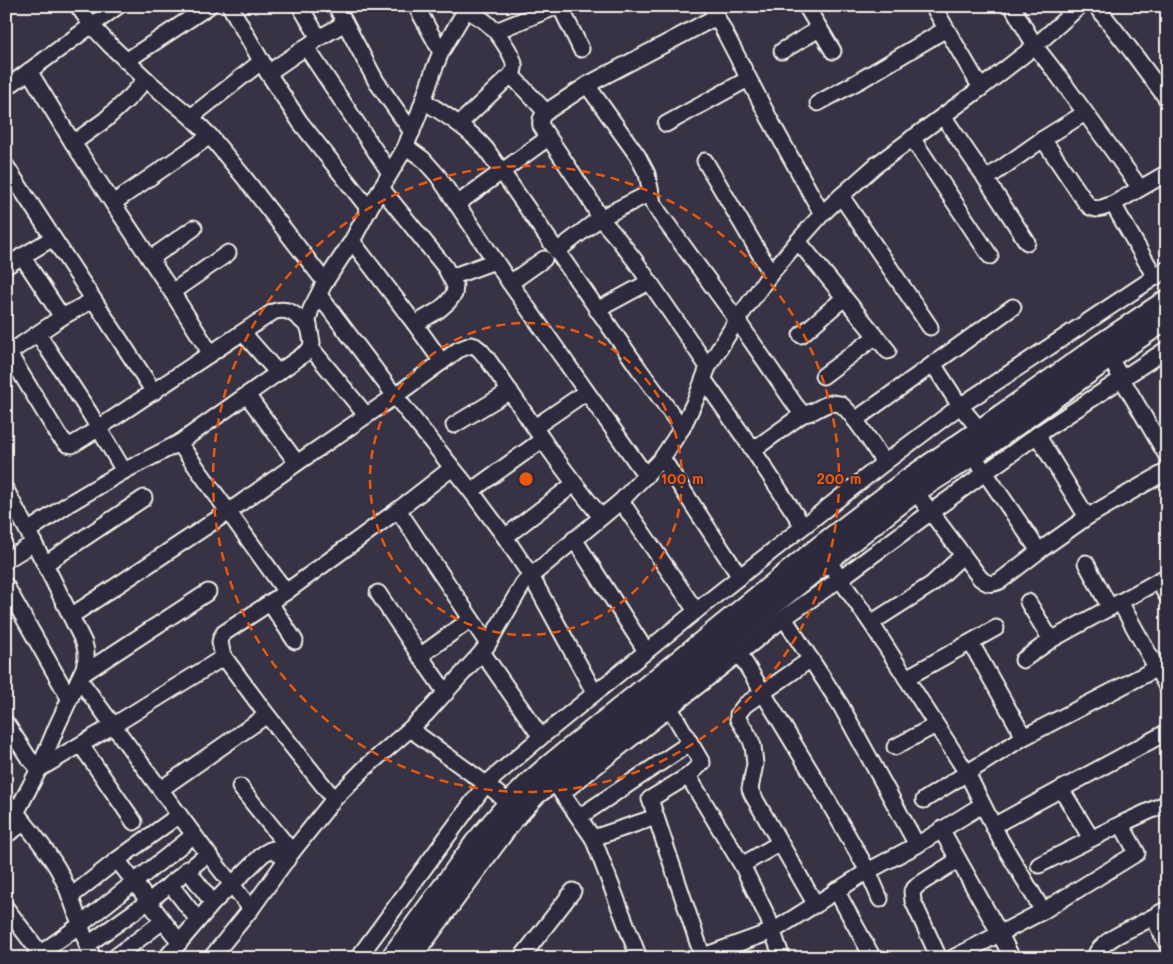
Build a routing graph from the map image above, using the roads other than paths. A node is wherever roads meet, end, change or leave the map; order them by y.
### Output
1 (78, 6) edge
2 (118, 6) edge
3 (209, 6) edge
4 (230, 6) edge
5 (300, 6) edge
6 (336, 6) edge
7 (416, 6) edge
8 (559, 6) edge
9 (806, 6) edge
10 (933, 6) edge
11 (1012, 6) edge
12 (1080, 6) edge
13 (1096, 6) edge
14 (467, 8) edge
15 (714, 11) edge
16 (346, 23) junction
17 (92, 26) junction
18 (819, 29) junction
19 (946, 29) junction
20 (496, 32) junction
21 (313, 43) junction
22 (1035, 46) junction
23 (581, 49) dead end
24 (782, 51) dead end
25 (833, 51) dead end
26 (441, 52) junction
27 (126, 61) junction
28 (265, 67) junction
29 (29, 71) junction
30 (511, 75) junction
31 (146, 79) junction
32 (748, 79) junction
33 (8, 82) edge
34 (587, 85) junction
35 (981, 88) junction
36 (1167, 100) edge
37 (424, 101) junction
38 (818, 103) dead end
39 (546, 112) junction
40 (1085, 113) junction
41 (943, 116) junction
42 (191, 118) junction
43 (459, 124) junction
44 (666, 124) dead end
45 (412, 132) junction
46 (210, 136) junction
47 (548, 138) junction
48 (912, 138) junction
49 (1043, 139) junction
50 (73, 143) junction
51 (405, 148) junction
52 (705, 161) dead end
53 (6, 166) edge
54 (501, 171) junction
55 (390, 172) junction
56 (1166, 176) edge
57 (986, 179) junction
58 (12, 185) edge
59 (381, 188) junction
60 (1140, 188) junction
61 (650, 193) junction
62 (841, 196) junction
63 (113, 203) junction
64 (456, 204) junction
65 (1113, 204) junction
66 (369, 209) junction
67 (822, 214) junction
68 (600, 218) junction
69 (194, 228) dead end
70 (53, 238) junction
71 (352, 241) junction
72 (798, 241) junction
73 (1027, 242) dead end
74 (557, 251) junction
75 (228, 253) dead end
76 (22, 256) junction
77 (990, 256) dead end
78 (150, 259) junction
79 (544, 259) dead end
80 (495, 261) junction
81 (6, 266) edge
82 (771, 273) junction
83 (1161, 273) edge
84 (451, 277) junction
85 (649, 282) junction
86 (510, 283) junction
87 (322, 289) junction
88 (172, 292) junction
89 (844, 298) junction
90 (93, 300) junction
91 (1167, 300) edge
92 (1013, 307) dead end
93 (597, 310) junction
94 (62, 317) junction
95 (1167, 319) edge
96 (737, 320) junction
97 (415, 324) junction
98 (309, 327) junction
99 (930, 328) dead end
100 (243, 333) junction
101 (38, 334) junction
102 (801, 335) dead end
103 (875, 337) junction
104 (311, 348) junction
105 (1167, 349) edge
106 (1105, 351) junction
107 (888, 352) dead end
108 (7, 353) edge
109 (211, 354) junction
110 (442, 362) junction
111 (933, 364) junction
112 (278, 373) junction
113 (706, 374) junction
114 (823, 376) dead end
115 (1122, 378) junction
116 (510, 391) junction
117 (154, 392) junction
118 (586, 392) junction
119 (247, 395) junction
120 (395, 396) junction
121 (960, 406) junction
122 (804, 414) junction
123 (366, 415) junction
124 (855, 420) junction
125 (454, 425) dead end
126 (682, 428) junction
127 (98, 429) junction
128 (980, 430) junction
129 (539, 433) junction
130 (1037, 435) junction
131 (179, 443) junction
132 (753, 450) junction
133 (973, 455) junction
134 (1167, 456) edge
135 (662, 458) junction
136 (297, 463) junction
137 (884, 463) junction
138 (452, 468) junction
139 (1167, 470) edge
140 (124, 471) junction
141 (985, 473) junction
142 (646, 476) junction
143 (574, 484) junction
144 (911, 486) junction
145 (6, 490) edge
146 (471, 491) junction
147 (144, 498) dead end
148 (621, 501) junction
149 (398, 510) junction
150 (228, 512) junction
151 (931, 512) junction
152 (601, 517) junction
153 (1087, 517) junction
154 (803, 526) junction
155 (31, 537) junction
156 (505, 538) junction
157 (574, 539) junction
158 (1039, 551) junction
159 (824, 553) junction
160 (963, 555) junction
161 (6, 560) edge
162 (1086, 563) dead end
163 (45, 564) junction
164 (531, 576) junction
165 (740, 576) junction
166 (840, 579) junction
167 (1162, 579) edge
168 (6, 586) edge
169 (208, 592) dead end
170 (286, 592) junction
171 (378, 593) dead end
172 (1167, 596) edge
173 (1028, 602) dead end
174 (270, 603) junction
175 (1115, 605) junction
176 (696, 611) junction
177 (71, 616) junction
178 (784, 618) junction
179 (471, 619) junction
180 (871, 623) junction
181 (996, 628) dead end
182 (1051, 640) junction
183 (295, 641) dead end
184 (971, 643) junction
185 (485, 648) junction
186 (646, 651) junction
187 (739, 653) junction
188 (420, 656) junction
189 (224, 657) junction
190 (811, 659) junction
191 (1023, 660) dead end
192 (1161, 665) edge
193 (80, 677) junction
194 (906, 678) junction
195 (1167, 687) edge
196 (446, 692) junction
197 (594, 692) junction
198 (763, 693) junction
199 (69, 698) junction
200 (670, 708) junction
201 (267, 715) junction
202 (6, 724) edge
203 (114, 725) junction
204 (936, 725) junction
205 (410, 729) junction
206 (1167, 732) edge
207 (541, 736) junction
208 (1024, 738) junction
209 (690, 743) junction
210 (81, 745) junction
211 (895, 747) dead end
212 (39, 769) junction
213 (967, 773) junction
214 (688, 776) junction
215 (554, 780) junction
216 (486, 784) junction
217 (240, 787) dead end
218 (161, 789) junction
219 (1061, 789) junction
220 (334, 799) junction
221 (6, 800) edge
222 (924, 800) dead end
223 (509, 803) junction
224 (1167, 803) edge
225 (982, 805) junction
226 (179, 815) junction
227 (579, 816) junction
228 (656, 817) junction
229 (20, 818) junction
230 (134, 822) dead end
231 (1120, 824) junction
232 (993, 826) junction
233 (941, 830) junction
234 (6, 835) edge
235 (194, 835) junction
236 (593, 838) junction
237 (1091, 838) junction
238 (780, 843) junction
239 (917, 845) junction
240 (208, 854) junction
241 (290, 856) junction
242 (117, 860) junction
243 (958, 860) junction
244 (742, 865) junction
245 (1039, 865) dead end
246 (187, 869) junction
247 (868, 871) junction
248 (134, 881) junction
249 (170, 884) junction
250 (232, 884) junction
251 (836, 890) junction
252 (573, 891) dead end
253 (70, 896) junction
254 (880, 899) dead end
255 (149, 901) junction
256 (213, 903) junction
257 (816, 904) junction
258 (6, 908) edge
259 (251, 909) junction
260 (1167, 909) edge
261 (1043, 911) junction
262 (1153, 917) junction
263 (198, 920) junction
264 (163, 922) junction
265 (80, 925) junction
266 (773, 931) junction
267 (1000, 934) junction
268 (180, 942) junction
269 (1167, 944) edge
270 (90, 952) edge
271 (37, 955) edge
272 (399, 957) edge
273 (701, 957) edge
274 (114, 958) edge
275 (166, 958) edge
276 (211, 958) edge
277 (358, 958) edge
278 (521, 958) edge
279 (638, 958) edge
280 (782, 958) edge
281 (872, 958) edge
282 (939, 958) edge
283 (954, 958) edge
284 (1012, 958) edge
285 (1097, 958) edge

1 - 17 street
2 - 17 street
3 - 27 street
4 - 28 street
5 - 21 street
6 - 16 street
7 - 26 street
8 - 20 street
8 - 23 street
9 - 18 street
10 - 19 street
11 - 22 street
12 - 22 street
13 - 36 street
14 - 20 street
14 - 26 street
15 - 32 street
15 - 34 street
16 - 21 street
16 - 45 street
17 - 27 street
17 - 29 street
18 - 24 street
18 - 25 street
19 - 35 street
19 - 38 street
20 - 30 street
21 - 28 street
21 - 55 street
22 - 35 street
22 - 40 street
26 - 37 street
27 - 31 street
28 - 42 street
28 - 66 street
29 - 33 street
29 - 50 street
30 - 39 street
30 - 43 street
31 - 42 street
31 - 50 street
32 - 44 street
32 - 67 street
34 - 39 street
34 - 61 street
35 - 41 street
37 - 43 street
37 - 45 street
39 - 47 street
40 - 49 street
40 - 60 street
41 - 48 street
41 - 57 street
42 - 46 street
43 - 54 street
45 - 51 street
46 - 63 street
46 - 87 street
47 - 54 street
47 - 68 street
48 - 62 street
48 - 77 street
49 - 57 street
49 - 65 street
50 - 63 street
51 - 55 street
51 - 64 street
52 - 82 street
53 - 58 street
54 - 64 street
54 - 74 street
55 - 59 street
56 - 60 street
57 - 73 street
58 - 70 street
59 - 66 street
59 - 84 street
60 - 65 street
61 - 68 street
61 - 96 street
62 - 67 street
62 - 99 street
63 - 78 street
64 - 80 street
65 - 83 street
66 - 71 street
67 - 72 street
68 - 74 street
68 - 85 street
69 - 78 street
70 - 76 street
70 - 90 street
71 - 87 street
71 - 97 street
72 - 82 street
72 - 89 street
74 - 93 street
75 - 88 street
76 - 81 street
76 - 94 street
78 - 88 street
79 - 86 street
80 - 84 street
80 - 86 street
82 - 96 street
83 - 121 street
84 - 97 street
85 - 93 street
85 - 113 street
86 - 118 street
87 - 98 street
87 - 120 street
88 - 109 street
89 - 102 street
89 - 103 street
90 - 94 street
90 - 117 street
91 - 106 main road
92 - 111 street
93 - 126 street
94 - 101 street
95 - 106 main road
96 - 113 street
96 - 122 street
97 - 110 street
98 - 100 street
98 - 104 street
100 - 109 street
100 - 112 street
101 - 108 street
101 - 127 street
103 - 107 street
103 - 114 street
104 - 112 street
104 - 123 street
105 - 115 street
106 - 115 street
106 - 128 main road
106 - 133 main road
108 - 127 street
109 - 117 street
110 - 116 street
110 - 120 street
111 - 121 street
111 - 124 street
112 - 119 street
113 - 126 street
113 - 132 street
115 - 130 street
115 - 134 street
116 - 125 street
116 - 129 street
117 - 127 street
118 - 129 street
118 - 142 street
119 - 131 street
119 - 136 street
120 - 123 street
120 - 138 street
121 - 128 street
121 - 137 street
122 - 124 street
122 - 132 street
123 - 136 street
124 - 137 street
126 - 135 street
127 - 140 street
128 - 144 main road
129 - 143 street
129 - 146 street
130 - 141 street
130 - 153 street
131 - 140 street
131 - 150 street
132 - 154 street
133 - 141 street
133 - 144 main road
135 - 142 street
135 - 165 street
136 - 150 street
137 - 154 street
138 - 146 street
138 - 149 street
139 - 153 street
140 - 155 street
141 - 151 street
141 - 158 street
142 - 148 street
143 - 152 street
143 - 156 street
144 - 151 street
144 - 159 main road
145 - 155 street
146 - 156 street
147 - 163 street
148 - 152 street
148 - 176 street
149 - 170 street
149 - 179 street
150 - 170 street
150 - 177 street
151 - 160 street
151 - 166 street
152 - 157 street
153 - 158 street
154 - 165 street
155 - 161 street
155 - 163 street
156 - 164 street
157 - 164 street
157 - 186 street
158 - 160 street
159 - 166 street
159 - 215 main road
160 - 180 street
162 - 175 street
163 - 177 street
164 - 185 street
164 - 197 street
165 - 176 street
166 - 178 street
166 - 180 street
167 - 172 street
167 - 175 street
168 - 199 street
169 - 193 street
170 - 174 street
171 - 188 street
173 - 182 street
174 - 183 street
174 - 189 street
175 - 182 street
175 - 192 street
176 - 186 street
177 - 193 street
178 - 187 street
178 - 190 street
179 - 185 street
179 - 188 street
180 - 194 street
181 - 184 street
182 - 191 street
184 - 194 street
184 - 208 street
185 - 196 street
185 - 207 street
186 - 197 street
187 - 198 street
187 - 200 street
188 - 196 street
189 - 201 street
189 - 203 street
190 - 198 street
190 - 239 street
192 - 195 street
192 - 208 street
193 - 199 street
193 - 203 street
194 - 204 street
196 - 205 street
197 - 207 street
198 - 238 street
198 - 247 street
199 - 212 street
200 - 209 street
200 - 215 street
201 - 218 street
201 - 220 street
202 - 212 street
203 - 210 street
203 - 218 street
204 - 211 street
204 - 213 street
205 - 216 street
205 - 220 street
206 - 219 street
207 - 216 street
208 - 213 street
209 - 214 street
209 - 227 street
210 - 212 street
210 - 230 street
212 - 229 street
213 - 222 street
213 - 225 street
214 - 228 street
214 - 244 street
215 - 223 main road
215 - 227 street
215 - 272 main road
216 - 223 street
216 - 277 street
217 - 241 street
218 - 226 street
219 - 232 street
219 - 237 street
220 - 241 street
221 - 229 street
223 - 272 main road
224 - 231 street
225 - 232 street
225 - 233 street
226 - 235 street
226 - 242 street
227 - 236 street
228 - 236 street
228 - 273 street
229 - 234 street
229 - 253 street
231 - 237 street
231 - 261 street
232 - 261 street
233 - 239 street
233 - 243 street
235 - 240 street
235 - 248 street
236 - 279 street
237 - 245 street
238 - 244 street
238 - 257 street
239 - 247 street
240 - 246 street
240 - 250 street
241 - 250 street
241 - 259 street
242 - 248 street
242 - 253 street
243 - 267 street
243 - 282 street
244 - 266 street
246 - 249 street
246 - 256 street
247 - 251 street
247 - 254 street
248 - 255 street
248 - 265 street
249 - 255 street
249 - 263 street
250 - 256 street
250 - 259 street
251 - 257 street
251 - 281 street
252 - 278 street
253 - 265 street
255 - 264 street
255 - 270 street
256 - 263 street
257 - 266 street
258 - 271 street
259 - 276 street
260 - 262 street
261 - 267 street
262 - 269 street
262 - 285 street
263 - 268 street
264 - 268 street
264 - 274 street
265 - 270 street
265 - 271 street
266 - 273 street
266 - 280 street
267 - 283 street
267 - 284 street
268 - 275 street

